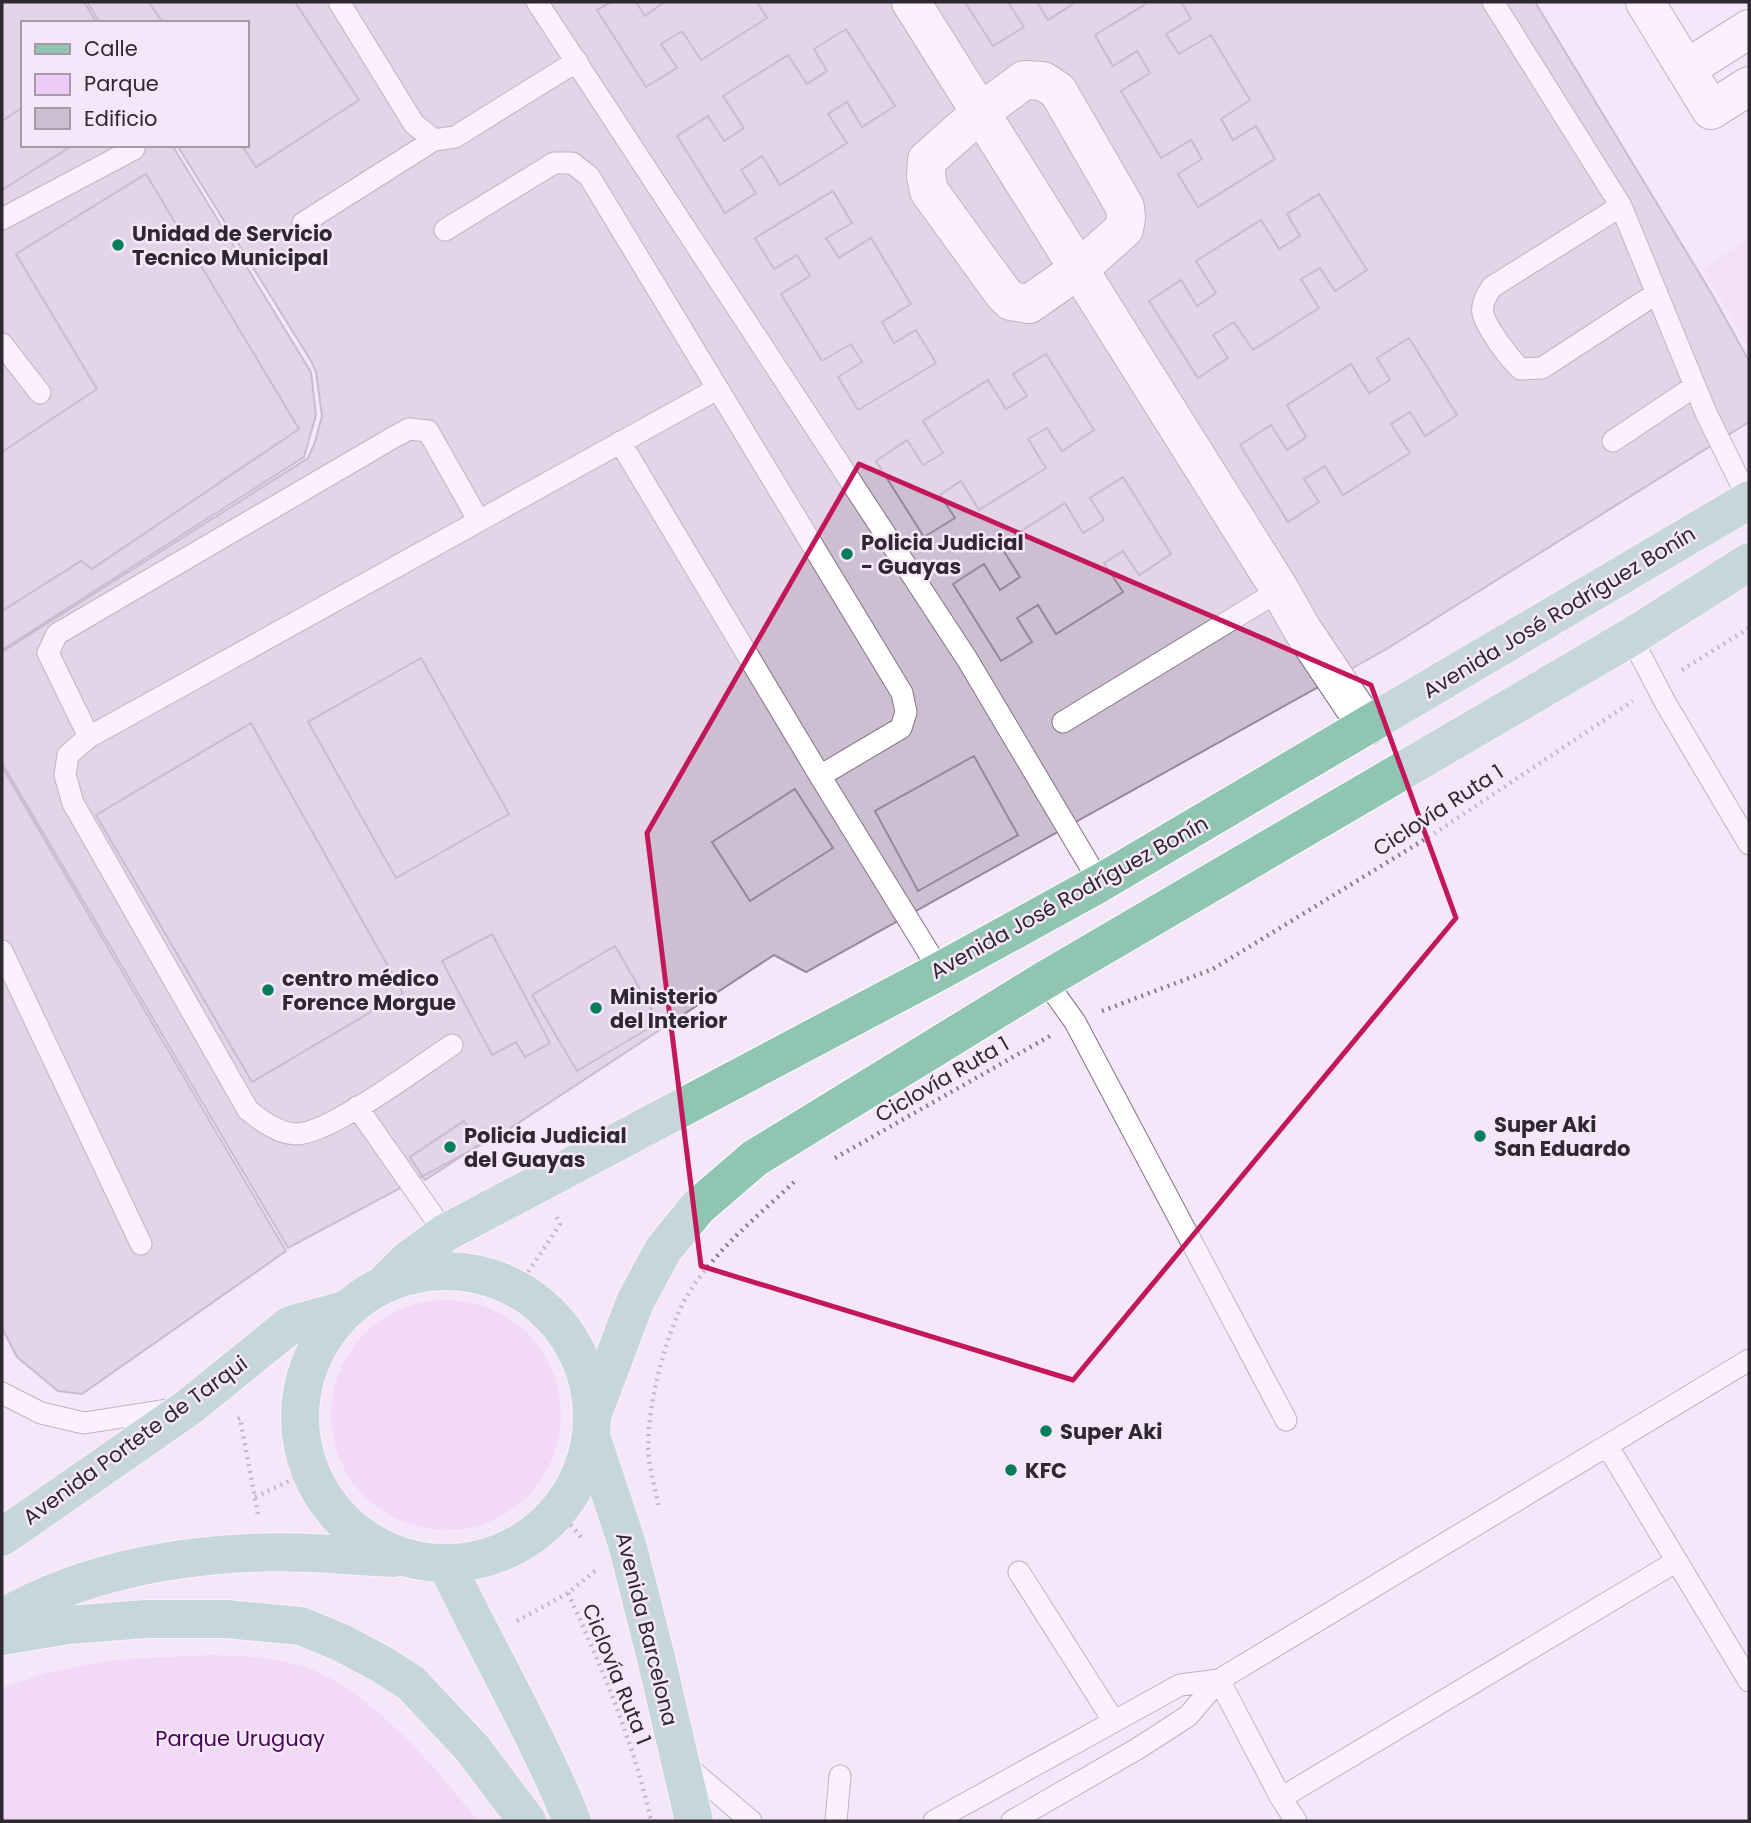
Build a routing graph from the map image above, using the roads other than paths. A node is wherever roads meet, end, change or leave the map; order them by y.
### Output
1 (339, 2) edge
2 (537, 2) edge
3 (911, 2) edge
4 (1493, 2) edge
5 (1645, 2) edge
6 (1749, 29) edge
7 (577, 61) junction
8 (1686, 69) junction
9 (1749, 86) edge
10 (980, 113) junction
11 (434, 140) junction
12 (134, 149) dead end
13 (1621, 206) junction
14 (2, 219) edge
15 (303, 223) dead end
16 (444, 230) dead end
17 (1079, 269) junction
18 (1657, 293) junction
19 (2, 344) edge
20 (1695, 386) junction
21 (717, 389) junction
22 (40, 393) dead end
23 (1613, 441) dead end
24 (620, 442) junction
25 (1749, 500) edge
26 (479, 521) junction
27 (1749, 562) edge
28 (1280, 590) junction
29 (1631, 637) junction
30 (1063, 722) dead end
31 (1367, 726) junction
32 (89, 737) junction
33 (820, 776) junction
34 (1749, 844) edge
35 (1100, 883) junction
36 (2, 951) edge
37 (940, 971) junction
38 (1045, 980) junction
39 (452, 1045) dead end
40 (357, 1107) junction
41 (445, 1233) junction
42 (141, 1244) dead end
43 (385, 1283) junction
44 (344, 1310) junction
45 (1749, 1360) edge
46 (2, 1393) edge
47 (189, 1407) junction
48 (1286, 1420) dead end
49 (592, 1427) junction
50 (1608, 1447) junction
51 (2, 1537) edge
52 (407, 1558) junction
53 (1677, 1562) junction
54 (446, 1563) junction
55 (1018, 1572) dead end
56 (2, 1618) edge
57 (2, 1636) edge
58 (1219, 1680) junction
59 (1749, 1681) edge
60 (1113, 1720) junction
61 (680, 1760) junction
62 (840, 1776) dead end
63 (1281, 1798) junction
64 (527, 1821) edge
65 (572, 1821) edge
66 (694, 1821) edge
67 (751, 1821) edge
68 (836, 1821) edge
69 (934, 1821) edge
70 (1012, 1821) edge
71 (1296, 1821) edge

1 - 11 lane
2 - 7 lane
3 - 10 street
4 - 13 lane
5 - 8 street
6 - 8 street
7 - 11 lane
7 - 35 lane
8 - 9 street
10 - 17 street
10 - 17 street
10 - 17 street
11 - 15 lane
12 - 14 lane
13 - 18 lane
13 - 18 lane
16 - 21 lane
17 - 28 street
18 - 20 lane
19 - 22 lane
20 - 23 lane
20 - 25 lane
21 - 24 lane
21 - 33 lane
24 - 26 lane
24 - 33 lane
25 - 31 main road, Avenida José Rodríguez Bonín
26 - 32 lane
26 - 32 lane
27 - 29 main road
28 - 30 lane
28 - 31 street
29 - 34 lane
29 - 38 main road
31 - 35 main road, Avenida José Rodríguez Bonín
32 - 40 lane
33 - 37 lane
35 - 37 main road, Avenida José Rodríguez Bonín
36 - 42 lane
37 - 41 main road, Avenida José Rodríguez Bonín
38 - 48 lane
38 - 49 main road
39 - 40 lane
40 - 41 lane
41 - 43 main road, Avenida José Rodríguez Bonín
43 - 44 main road
43 - 49 main road
44 - 47 main road, Avenida Portete de Tarqui
44 - 52 main road
45 - 50 lane
46 - 47 lane
47 - 51 main road, Avenida Portete de Tarqui
49 - 54 main road
49 - 61 main road, Avenida Barcelona
50 - 53 lane
50 - 58 lane
52 - 54 main road
52 - 56 main road
53 - 59 lane
53 - 63 lane
54 - 65 main road
55 - 60 lane
57 - 64 main road
58 - 60 lane
58 - 63 lane
58 - 70 lane
60 - 69 lane
61 - 66 main road, Avenida Barcelona
61 - 67 lane
62 - 68 lane
63 - 71 lane

